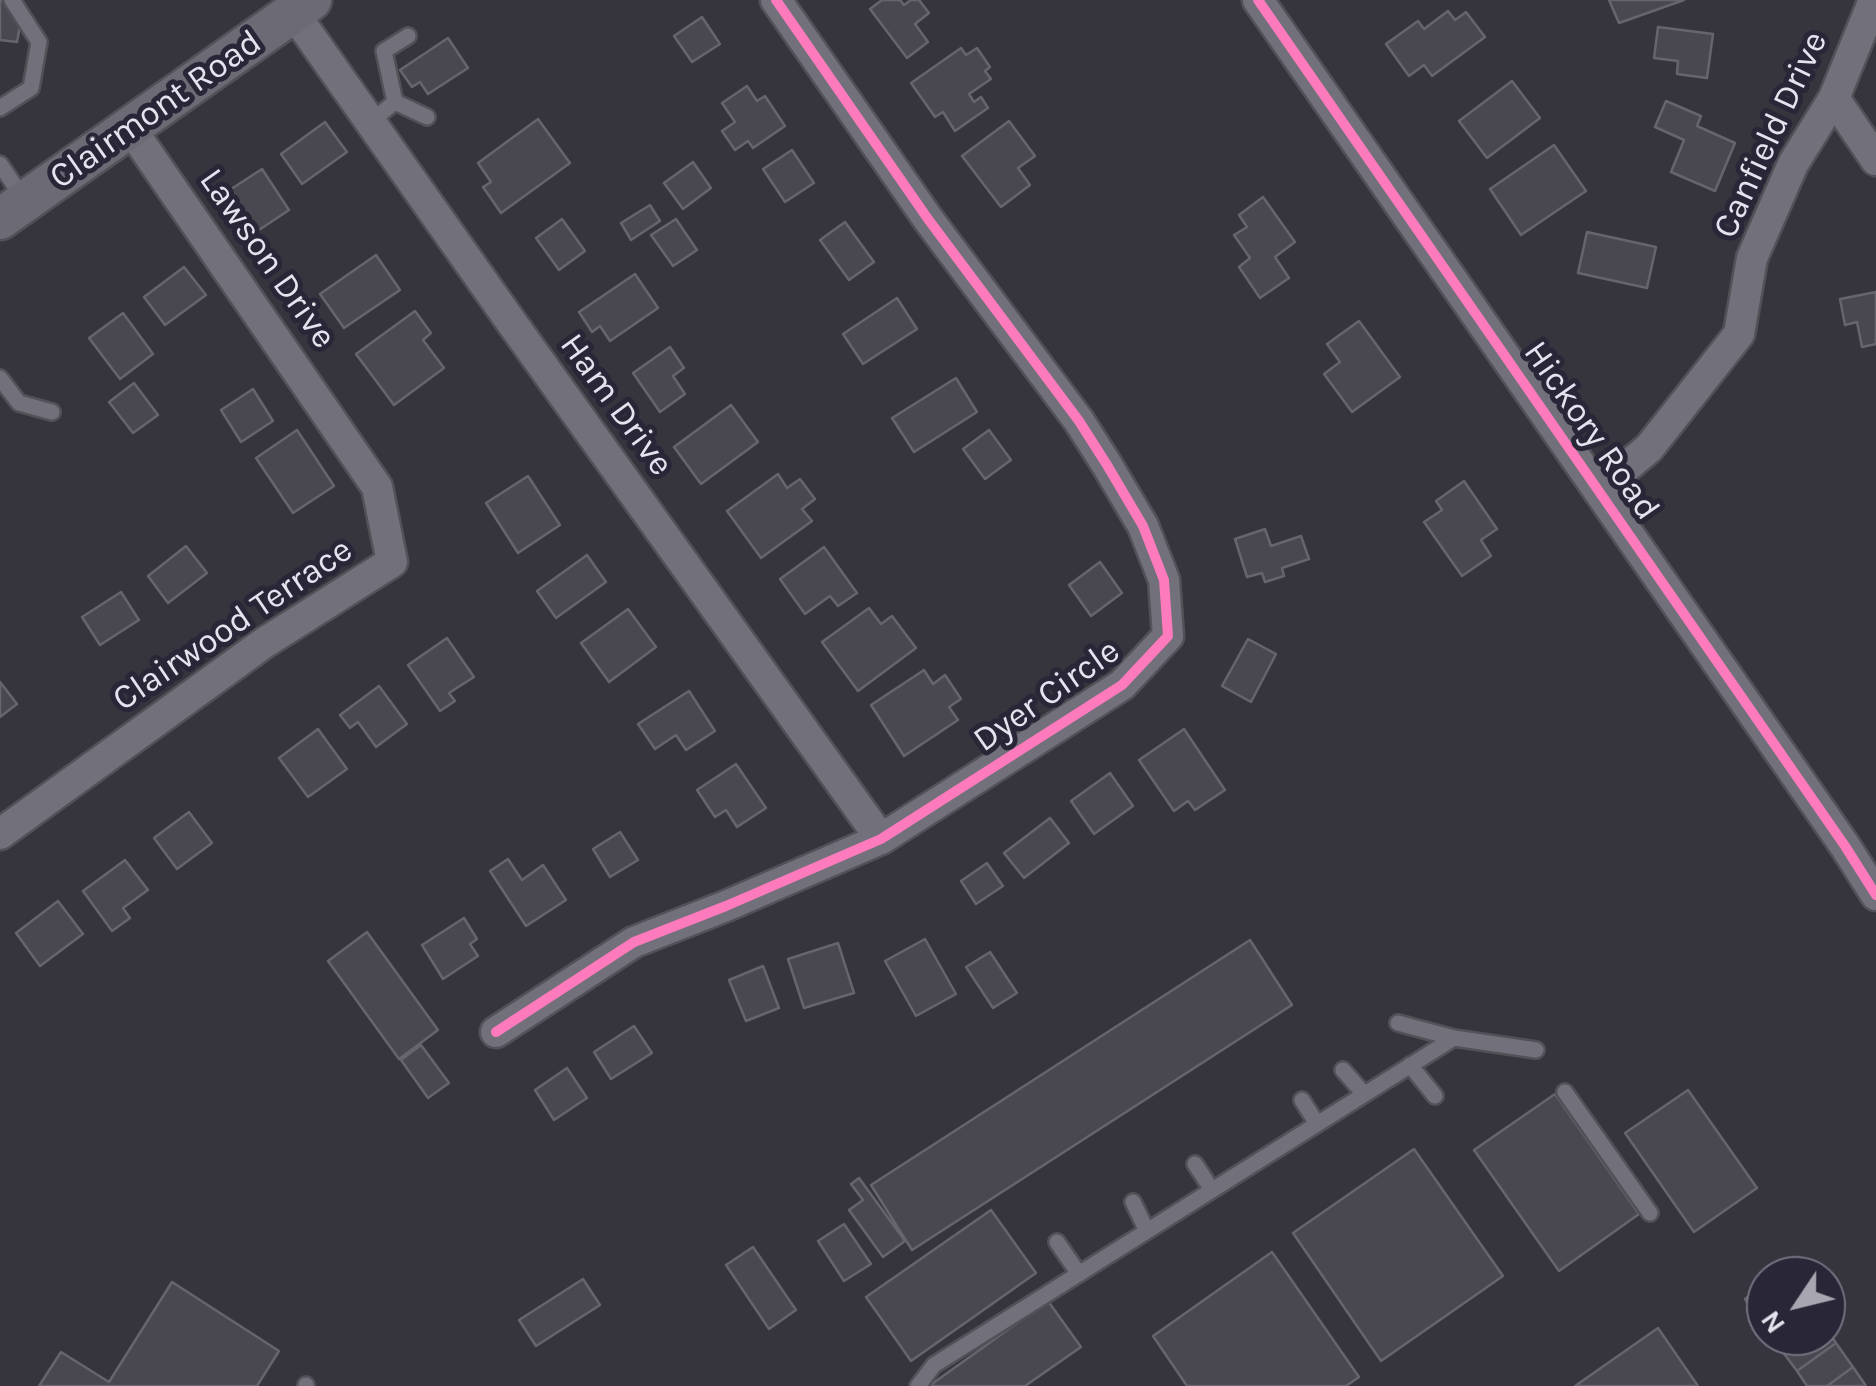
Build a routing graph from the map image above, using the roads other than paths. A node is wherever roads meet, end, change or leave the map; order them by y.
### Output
1 (12, 0) edge
2 (776, 0) edge
3 (1258, 0) edge
4 (1874, 0) edge
5 (302, 6) edge
6 (408, 36) dead end
7 (1834, 98) junction
8 (396, 102) junction
9 (0, 108) edge
10 (427, 117) dead end
11 (370, 122) junction
12 (131, 129) junction
13 (1876, 160) edge
14 (0, 164) edge
15 (13, 210) edge
16 (0, 378) edge
17 (52, 412) dead end
18 (340, 432) joint
19 (1599, 490) junction
20 (0, 834) edge
21 (881, 839) junction
22 (1876, 895) edge
23 (1398, 1023) dead end
24 (496, 1032) dead end
25 (1454, 1038) junction
26 (1536, 1050) dead end
27 (1410, 1066) junction
28 (1343, 1070) dead end
29 (1565, 1092) dead end
30 (1364, 1094) junction
31 (1435, 1096) dead end
32 (1302, 1100) dead end
33 (1317, 1124) junction
34 (1195, 1164) dead end
35 (1212, 1190) junction
36 (1133, 1202) dead end
37 (1650, 1213) dead end
38 (1147, 1231) junction
39 (1057, 1242) dead end
40 (1079, 1274) junction
41 (918, 1386) edge

1 - 9 lane
2 - 21 street, Dyer Circle
3 - 19 street, Hickory Road
4 - 7 street, Canfield Drive
5 - 11 street, Ham Drive
5 - 12 main road, Clairmont Road
6 - 8 lane
7 - 13 street
7 - 19 street, Canfield Drive
8 - 10 lane
8 - 11 lane
11 - 21 street, Ham Drive
12 - 15 main road, Clairmont Road
12 - 18 street, Lawson Drive
14 - 15 lane
16 - 17 lane
18 - 20 street, Clairwood Terrace
19 - 22 street, Hickory Road
21 - 24 street, Dyer Circle
23 - 25 lane
25 - 26 lane
25 - 27 lane
27 - 30 lane
27 - 31 lane
28 - 30 lane
29 - 37 lane
30 - 33 lane
32 - 33 lane
33 - 35 lane
34 - 35 lane
35 - 38 lane
36 - 38 lane
38 - 40 lane
39 - 40 lane
40 - 41 lane

